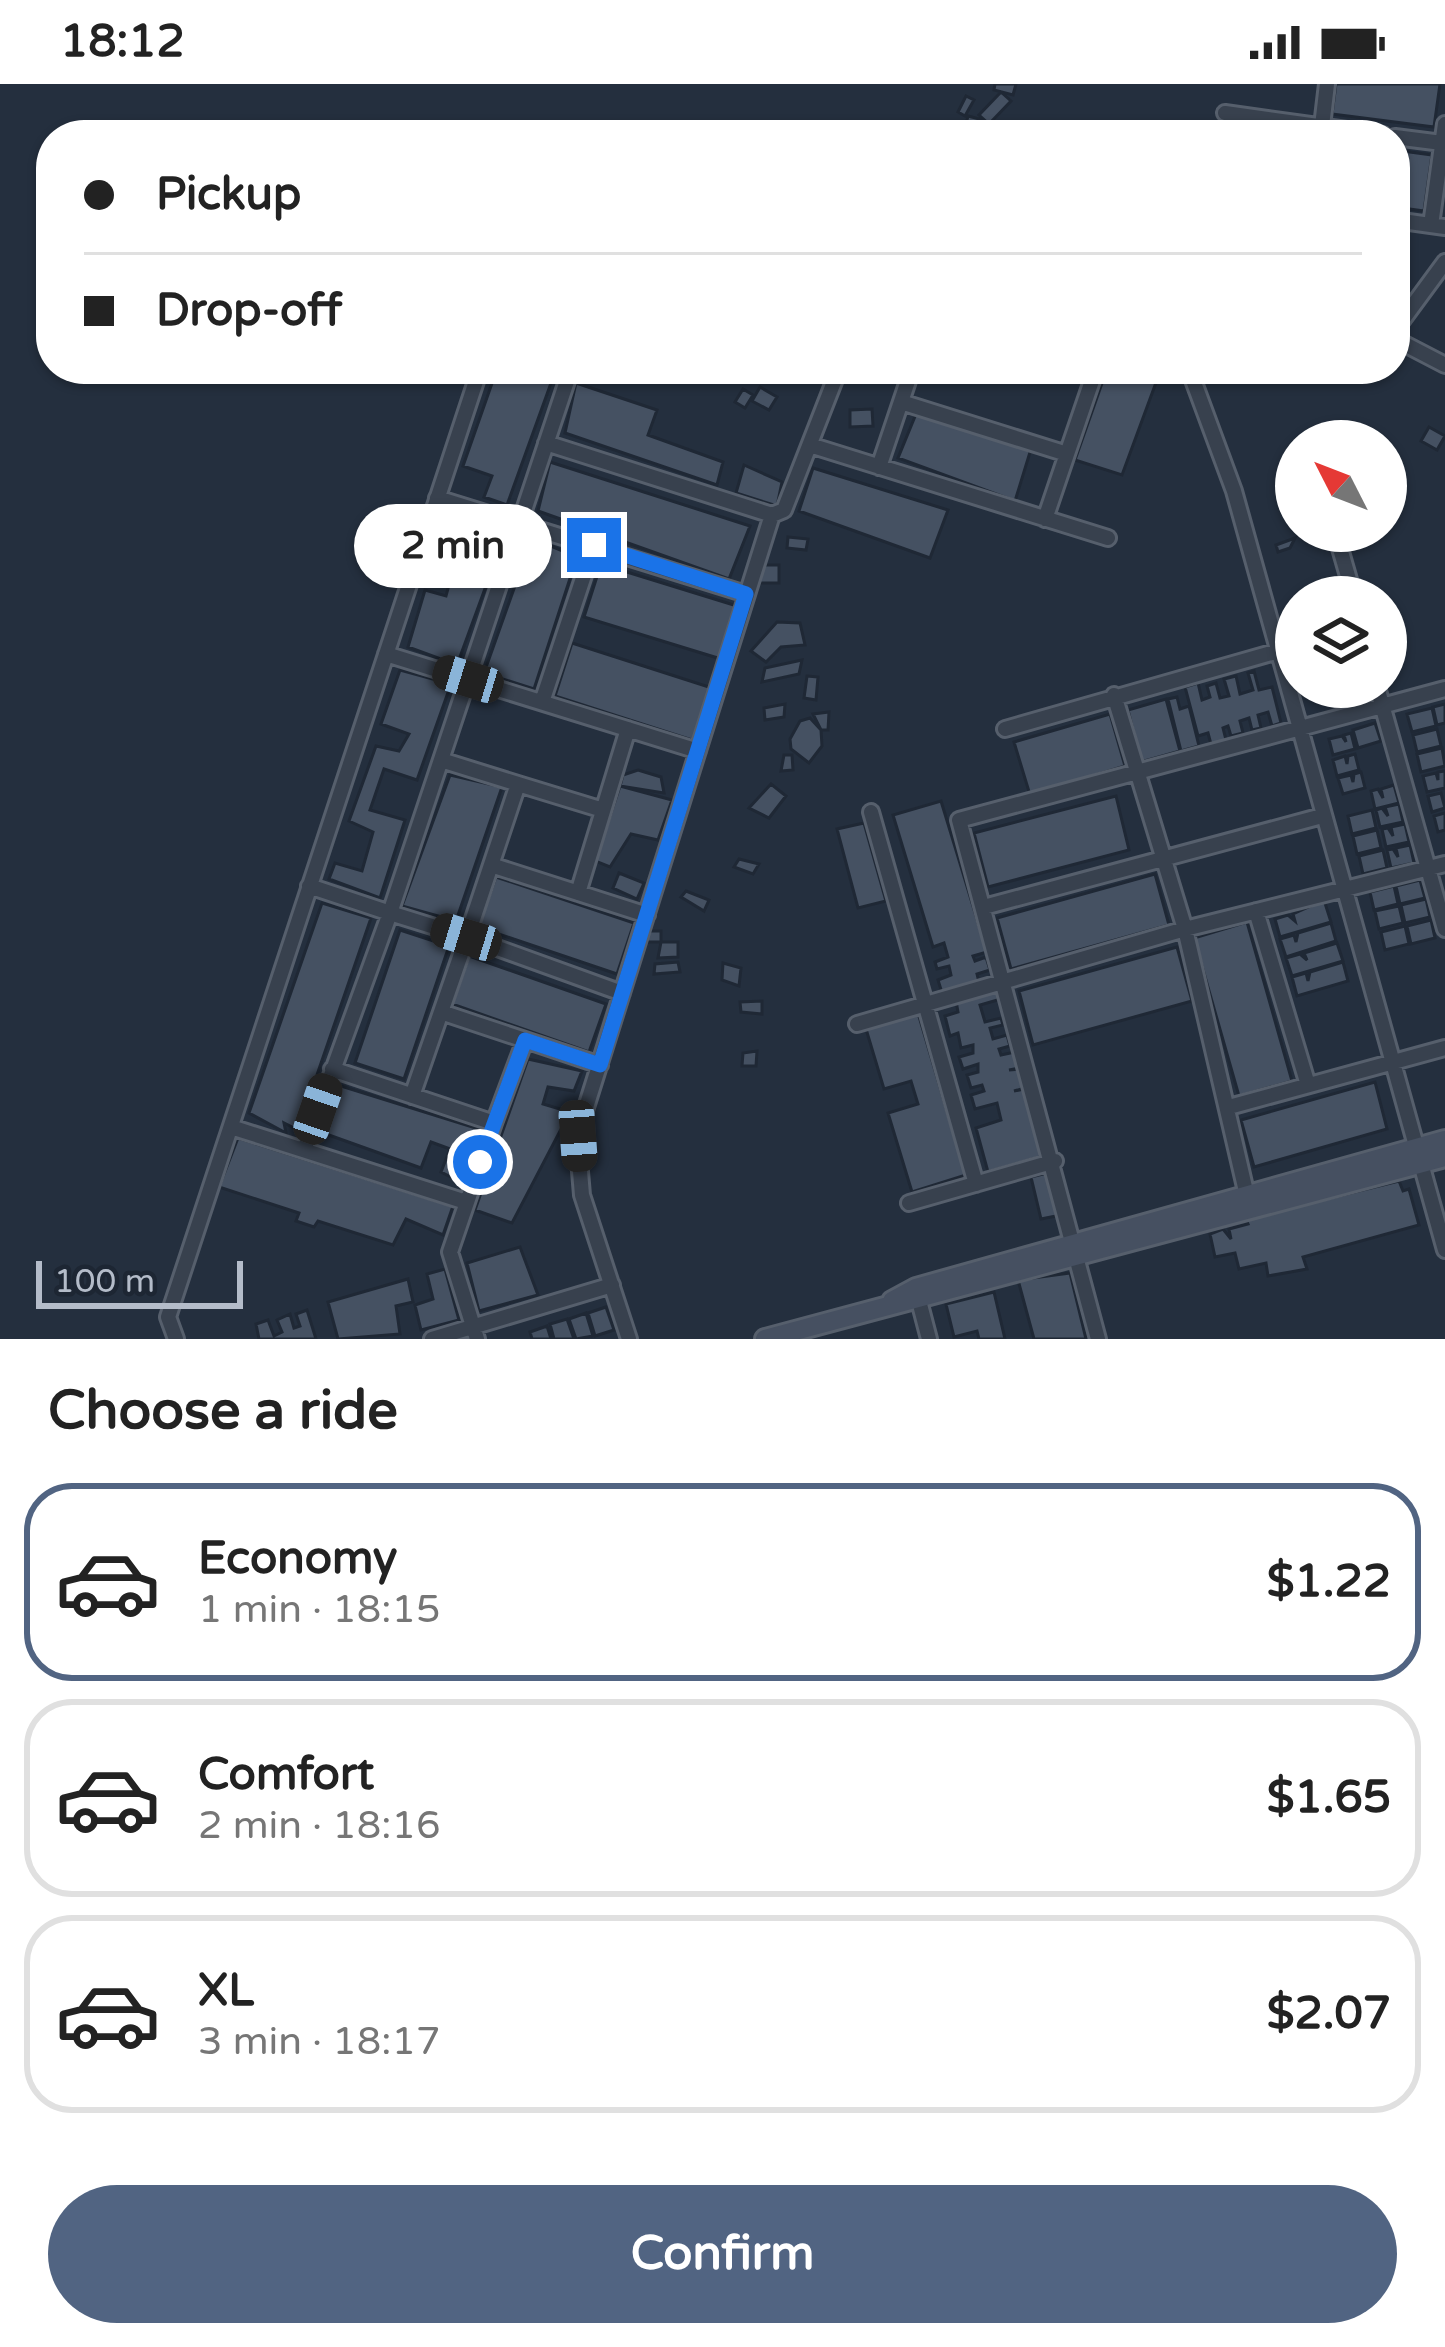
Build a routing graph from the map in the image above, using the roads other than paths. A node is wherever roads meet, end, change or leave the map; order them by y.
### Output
1 (1327, 84) edge
2 (1225, 113) dead end
3 (1274, 120) edge
4 (1323, 120) edge
5 (1445, 124) edge
6 (1410, 139) edge
7 (1442, 143) edge
8 (1438, 226) edge
9 (1445, 262) edge
10 (1410, 312) edge
11 (1410, 343) edge
12 (1445, 365) edge
13 (475, 384) edge
14 (566, 384) edge
15 (834, 384) edge
16 (907, 384) edge
17 (1091, 384) edge
18 (1195, 384) edge
19 (901, 402) junction
20 (546, 443) junction
21 (813, 446) junction
22 (1067, 454) junction
23 (879, 467) junction
24 (437, 498) junction
25 (772, 514) junction
26 (1045, 518) junction
27 (520, 521) junction
28 (1108, 538) dead end
29 (594, 545) junction
30 (746, 594) junction
31 (1275, 651) joint
32 (386, 654) junction
33 (468, 679) junction
34 (1445, 689) edge
35 (1114, 695) junction
36 (1407, 699) edge
37 (542, 702) junction
38 (1292, 708) edge
39 (1374, 708) edge
40 (1382, 708) edge
41 (628, 729) junction
42 (1005, 729) dead end
43 (1298, 729) junction
44 (698, 751) junction
45 (441, 760) junction
46 (1137, 772) junction
47 (518, 784) junction
48 (603, 810) junction
49 (871, 812) dead end
50 (1322, 816) junction
51 (1163, 859) junction
52 (1445, 863) edge
53 (491, 865) junction
54 (1428, 868) junction
55 (309, 886) junction
56 (1343, 890) junction
57 (578, 893) junction
58 (984, 908) junction
59 (1256, 911) junction
60 (390, 913) junction
61 (646, 915) junction
62 (1184, 929) junction
63 (1445, 929) edge
64 (466, 937) junction
65 (1005, 982) junction
66 (622, 993) junction
67 (926, 1004) junction
68 (441, 1012) junction
69 (857, 1024) dead end
70 (525, 1040) junction
71 (1445, 1048) edge
72 (1392, 1062) junction
73 (600, 1065) junction
74 (332, 1069) junction
75 (1308, 1085) junction
76 (412, 1096) junction
77 (1229, 1107) junction
78 (494, 1123) junction
79 (231, 1127) junction
80 (1445, 1140) edge
81 (304, 1150) junction
82 (1419, 1156) junction
83 (1445, 1156) edge
84 (1055, 1162) junction
85 (976, 1184) junction
86 (466, 1202) junction
87 (909, 1203) dead end
88 (1249, 1203) junction
89 (1445, 1250) edge
90 (1076, 1251) junction
91 (612, 1285) junction
92 (918, 1295) junction
93 (475, 1333) edge
94 (176, 1339) edge
95 (432, 1339) edge
96 (629, 1339) edge
97 (765, 1339) edge
98 (929, 1339) edge
99 (1098, 1339) edge

1 - 4 street
2 - 3 street
5 - 7 street
6 - 7 street
7 - 8 street
9 - 10 street
11 - 12 street
13 - 24 street
14 - 20 street
15 - 21 street
16 - 19 street
17 - 22 street
18 - 31 street
19 - 22 street
19 - 23 street
20 - 25 street
20 - 27 street
21 - 23 street
21 - 25 street
22 - 26 street
23 - 26 street
24 - 27 street
24 - 32 street
25 - 30 street
26 - 28 street
27 - 29 street
27 - 33 street
29 - 30 street
29 - 37 street
30 - 44 street
31 - 35 street
32 - 33 street
32 - 55 street
33 - 37 street
33 - 45 street
34 - 36 street
35 - 42 street
35 - 46 street
37 - 41 street
38 - 43 street
39 - 43 street
40 - 54 street
41 - 44 street
41 - 48 street
43 - 46 street
43 - 50 street
44 - 61 street
45 - 47 street
45 - 60 street
46 - 51 street
46 - 58 street
47 - 48 street
47 - 53 street
48 - 57 street
49 - 67 street
50 - 51 street
50 - 56 street
51 - 58 street
51 - 62 street
52 - 54 street
53 - 57 street
53 - 64 street
54 - 56 street
54 - 63 street
55 - 60 street
55 - 79 street
56 - 59 street
56 - 72 street
57 - 61 street
58 - 65 street
59 - 62 street
59 - 75 street
60 - 64 street
60 - 74 street
61 - 66 street
62 - 65 street
62 - 77 street
64 - 66 street
64 - 68 street
65 - 67 street
65 - 84 street
66 - 73 street
67 - 69 street
67 - 85 street
68 - 70 street
68 - 76 street
70 - 73 street
70 - 78 street
71 - 72 street
72 - 75 street
72 - 82 street
73 - 91 street
74 - 76 street
74 - 81 street
75 - 77 street
76 - 78 street
77 - 88 street
78 - 86 street
79 - 81 street
79 - 94 street
80 - 82 street
81 - 86 street
82 - 83 street
82 - 88 street
82 - 89 street
84 - 85 street
84 - 90 street
85 - 87 street
86 - 93 street
88 - 90 street
90 - 92 street
90 - 99 street
91 - 93 street
91 - 96 street
92 - 97 street
92 - 98 street
93 - 95 street

